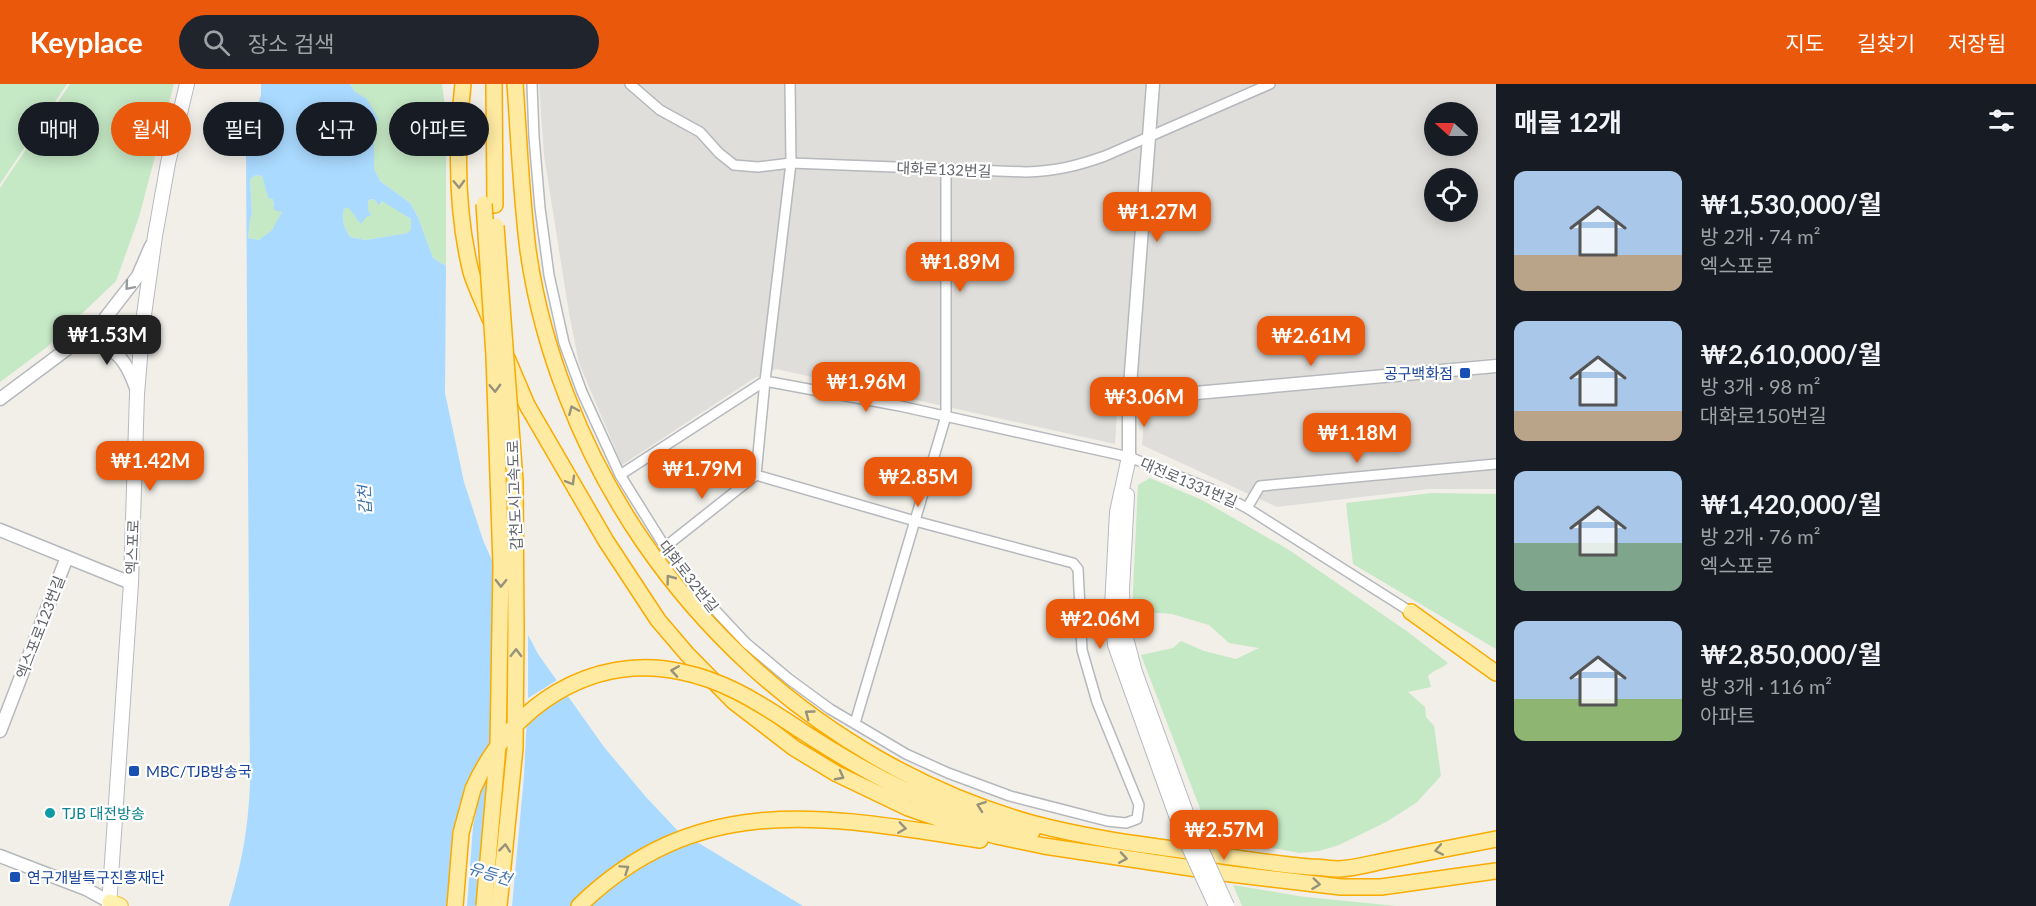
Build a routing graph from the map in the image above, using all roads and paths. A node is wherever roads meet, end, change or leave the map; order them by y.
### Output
1 (186, 84) edge
2 (462, 84) edge
3 (484, 84) edge
4 (494, 84) edge
5 (515, 84) edge
6 (532, 84) edge
7 (630, 84) edge
8 (790, 84) edge
9 (1153, 84) edge
10 (1270, 84) edge
11 (1150, 138) junction
12 (791, 163) junction
13 (946, 169) junction
14 (490, 205) junction
15 (155, 236) junction
16 (143, 322) junction
17 (96, 330) junction
18 (71, 346) junction
19 (1496, 366) edge
20 (765, 381) junction
21 (137, 394) junction
22 (0, 399) edge
23 (1130, 399) junction
24 (946, 416) junction
25 (1129, 457) junction
26 (1496, 464) edge
27 (620, 475) junction
28 (756, 475) junction
29 (1248, 508) junction
30 (915, 521) junction
31 (0, 530) edge
32 (665, 547) junction
33 (66, 557) junction
34 (131, 583) junction
35 (1411, 612) joint
36 (1489, 663) edge
37 (1496, 674) edge
38 (855, 723) junction
39 (0, 731) edge
40 (1187, 830) junction
41 (1496, 839) edge
42 (1118, 842) junction
43 (1044, 846) junction
44 (0, 856) edge
45 (1496, 871) edge
46 (113, 904) edge
47 (455, 906) edge
48 (484, 906) edge
49 (499, 906) edge
50 (579, 906) edge
51 (1216, 906) edge
52 (1227, 906) edge

1 - 15 main road, 엑스포로
2 -> 43 highway
3 - 14 highway, 갑천도시고속도로
4 - 14 highway, 갑천도시고속도로
42 -> 5 highway
6 - 27 street, 대화로32번길
7 - 12 street, 대화로132번길
8 - 12 street
9 - 11 street, 대전로1331번길
10 - 11 street, 대화로132번길
11 - 13 street, 대화로132번길
11 - 23 street, 대전로1331번길
12 - 13 street, 대화로132번길
12 - 20 street
13 - 24 street
14 -> 48 highway, 갑천도시고속도로, bridge
49 -> 14 highway, 갑천도시고속도로, bridge
15 - 16 main road, 엑스포로
15 -> 17 street
16 - 17 street
16 - 21 main road, 엑스포로
17 - 18 street
18 - 21 street
18 - 22 street
19 - 23 street
20 - 24 street
20 - 27 street
20 - 28 street
21 - 34 main road, 엑스포로
23 - 25 street, 대전로1331번길
24 - 25 street
24 - 30 street
25 - 29 street, 대전로1331번길
25 - 40 main road
26 - 29 street
27 - 32 street, 대화로32번길
28 - 30 street
28 - 32 street
29 - 35 street, 대전로1331번길
30 - 38 street
30 - 38 street, 대화로32번길
31 - 33 street
32 - 38 street, 대화로32번길
33 - 34 street
33 - 39 street, 엑스포로123번길
34 - 46 main road, 엑스포로
35 - 36 highway
36 - 37 highway
40 - 51 main road, bridge
40 - 52 main road, bridge
41 -> 42 highway
42 -> 47 highway, bridge
43 -> 45 highway
50 -> 43 highway
44 - 46 street

